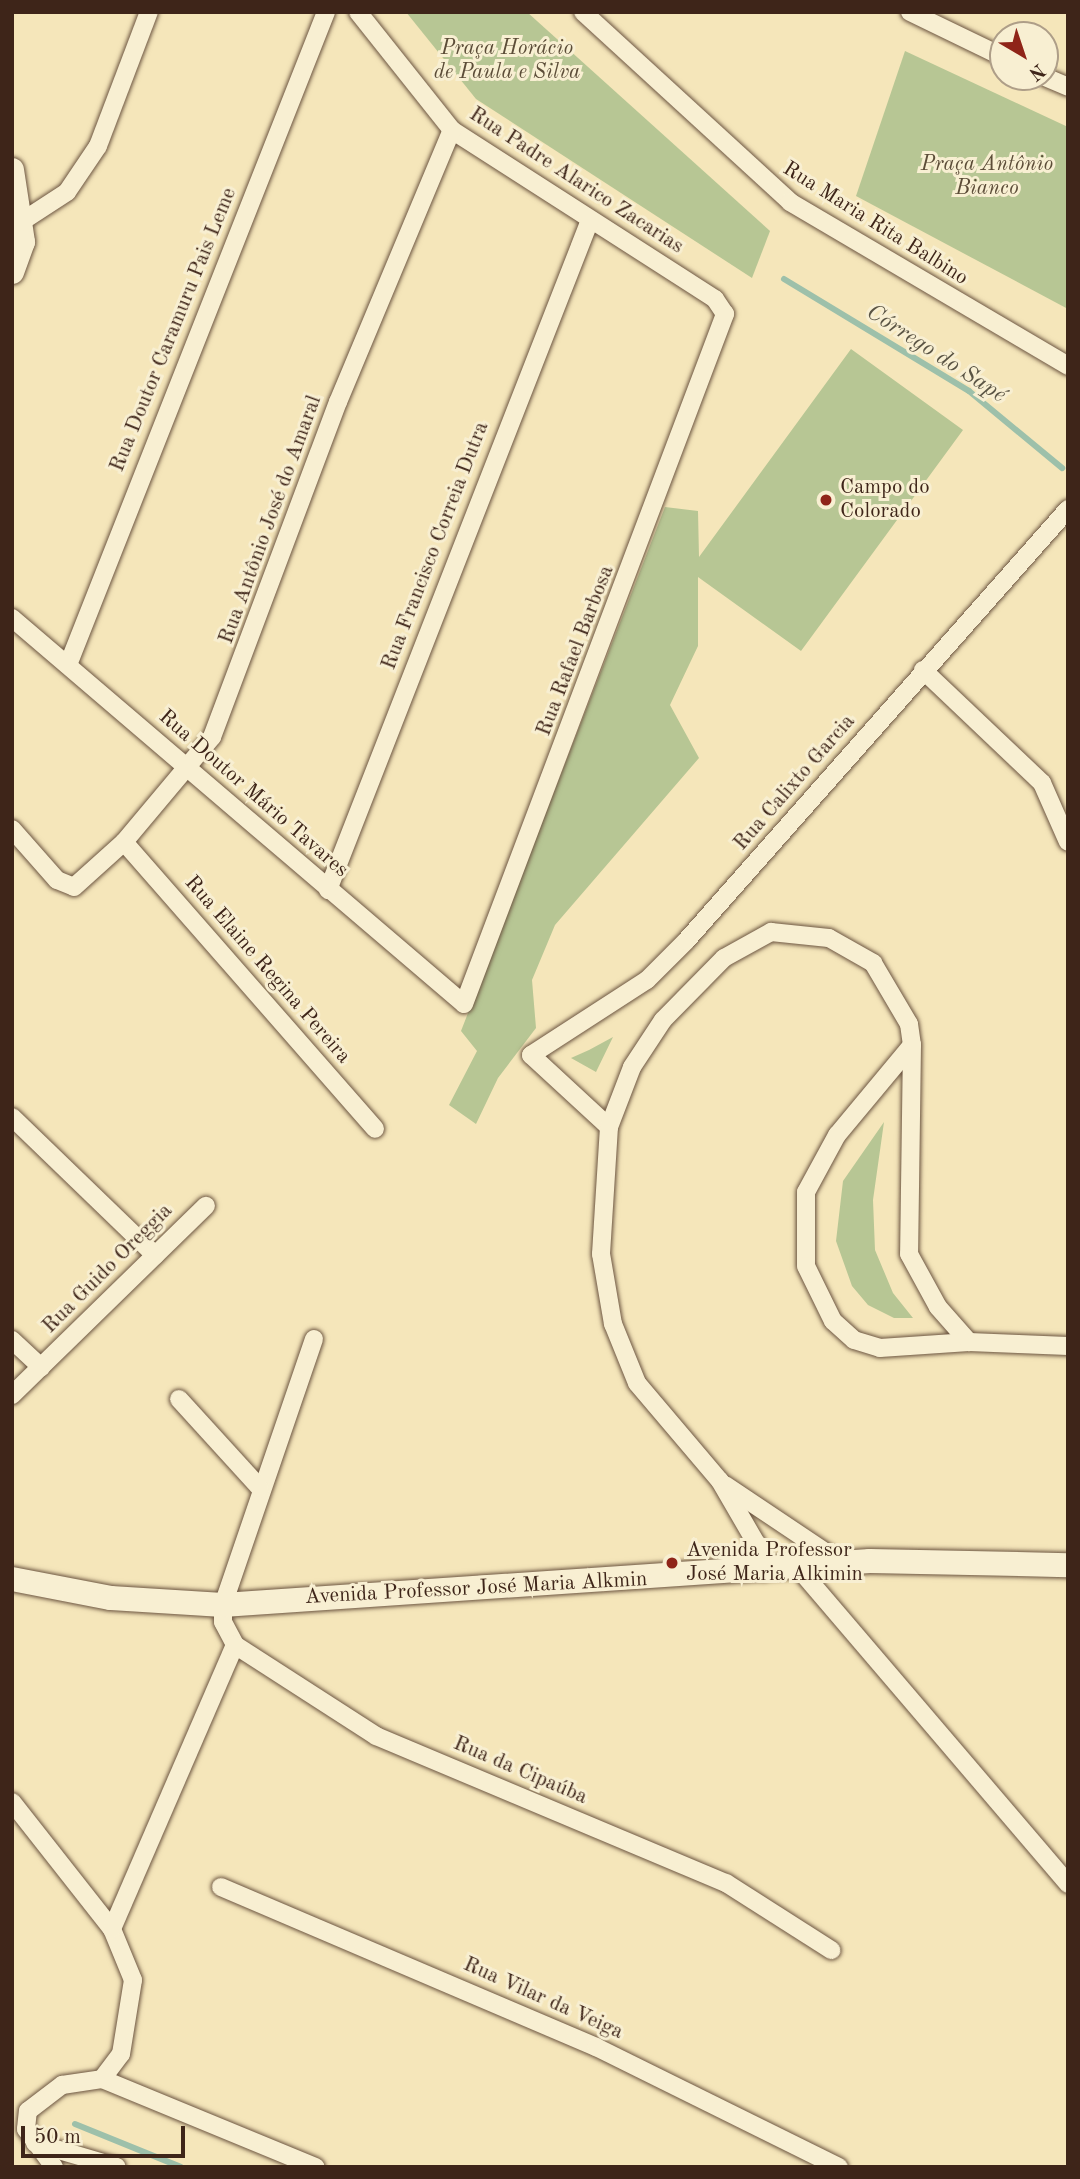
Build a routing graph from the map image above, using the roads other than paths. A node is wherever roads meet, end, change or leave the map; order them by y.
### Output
1 (149, 12) edge
2 (326, 12) edge
3 (358, 12) edge
4 (583, 12) edge
5 (910, 12) edge
6 (989, 50) edge
7 (452, 130) junction
8 (12, 170) edge
9 (590, 220) junction
10 (21, 222) junction
11 (12, 272) edge
12 (725, 314) joint
13 (1068, 366) edge
14 (1068, 509) edge
15 (12, 618) edge
16 (68, 665) junction
17 (923, 670) junction
18 (187, 768) junction
19 (12, 829) edge
20 (124, 842) junction
21 (1068, 842) edge
22 (328, 890) junction
23 (464, 1004) joint
24 (912, 1045) junction
25 (12, 1117) edge
26 (609, 1127) junction
27 (374, 1129) dead end
28 (206, 1206) dead end
29 (155, 1255) junction
30 (314, 1339) dead end
31 (12, 1340) edge
32 (970, 1342) junction
33 (1068, 1346) edge
34 (41, 1367) junction
35 (12, 1395) edge
36 (179, 1399) dead end
37 (720, 1481) junction
38 (260, 1488) junction
39 (843, 1564) junction
40 (1068, 1565) edge
41 (800, 1570) junction
42 (764, 1572) junction
43 (12, 1579) edge
44 (223, 1605) junction
45 (235, 1645) junction
46 (12, 1802) edge
47 (1068, 1884) edge
48 (221, 1887) dead end
49 (112, 1929) junction
50 (831, 1950) dead end
51 (102, 2079) junction
52 (35, 2143) junction
53 (54, 2167) edge
54 (117, 2167) edge
55 (316, 2167) edge
56 (839, 2167) edge

1 - 10 street
2 - 16 street, Rua Doutor Caramuru Pais Leme
3 - 7 street, Rua Padre Alarico Zacarias
4 - 13 street, Rua Maria Rita Balbino
5 - 6 street
7 - 9 street, Rua Padre Alarico Zacarias
7 - 18 street, Rua Antônio José do Amaral
8 - 10 street
9 - 12 street, Rua Padre Alarico Zacarias
9 - 22 street, Rua Francisco Correia Dutra
10 - 11 street
12 - 23 street, Rua Rafael Barbosa
14 - 17 street, Rua Calixto Garcia
15 - 16 street, Rua Doutor Mário Tavares
16 - 18 street, Rua Doutor Mário Tavares
17 - 21 street
17 - 26 street, Rua Calixto Garcia
18 - 20 street, Rua Antônio José do Amaral
18 - 22 street, Rua Doutor Mário Tavares
19 - 20 street, Rua Antônio José do Amaral
20 - 27 street, Rua Elaine Regina Pereira
22 - 23 street, Rua Doutor Mário Tavares
24 - 26 street
24 - 32 street
24 - 32 street
25 - 29 street
26 - 37 street
28 - 29 street, Rua Guido Oreggia
29 - 34 street, Rua Guido Oreggia
30 - 38 street
31 - 34 street
32 - 33 street
34 - 35 street, Rua Guido Oreggia
36 - 38 street
37 - 39 street
37 - 42 street
38 - 44 street
39 - 40 street, Avenida Professor José Maria Alkmin
39 - 41 street, Avenida Professor José Maria Alkmin
41 - 42 street, Avenida Professor José Maria Alkmin
41 - 47 street
42 - 44 street, Avenida Professor José Maria Alkmin
43 - 44 street, Avenida Professor José Maria Alkmin
44 - 45 street
45 - 49 street
45 - 50 street, Rua da Cipaúba
46 - 49 street
48 - 56 street, Rua Vilar da Veiga
49 - 51 street
51 - 52 street
51 - 55 street
52 - 53 street
52 - 54 street

